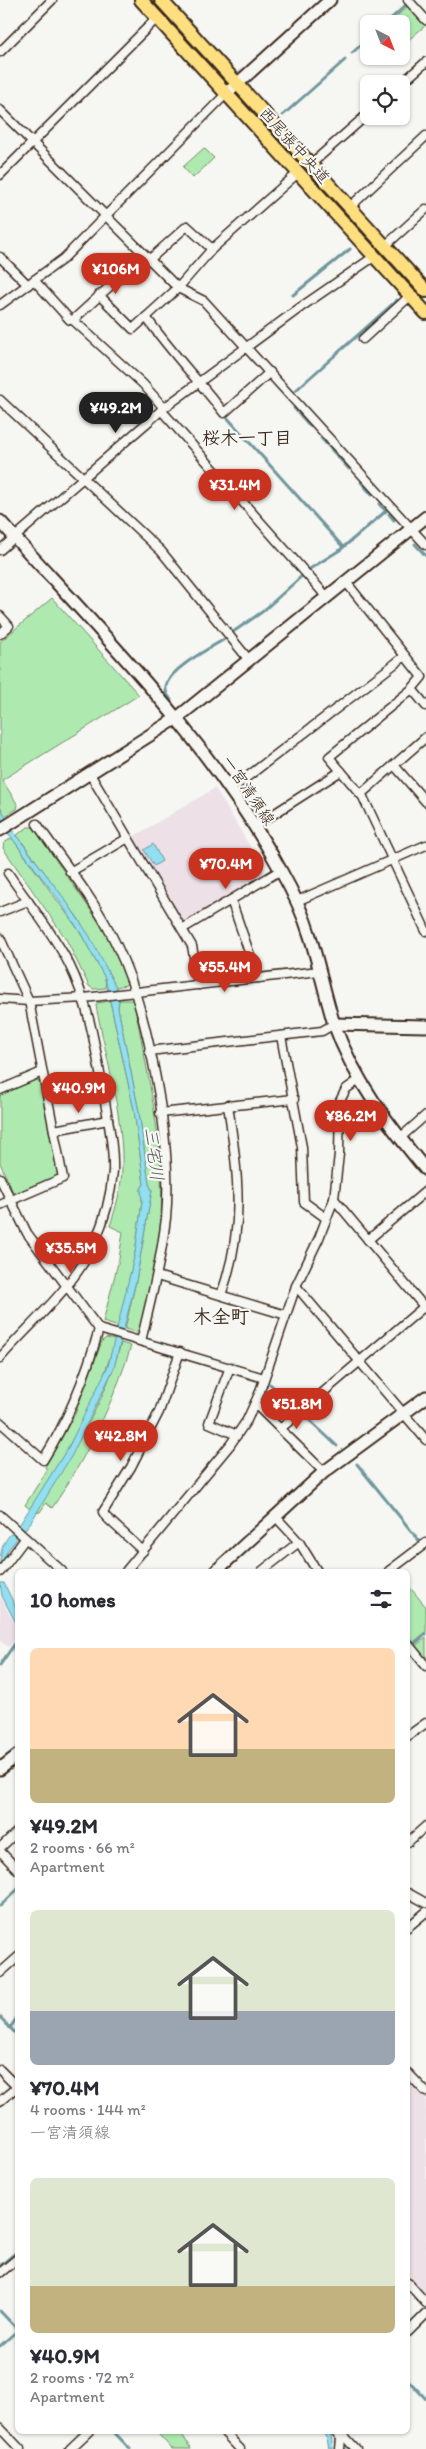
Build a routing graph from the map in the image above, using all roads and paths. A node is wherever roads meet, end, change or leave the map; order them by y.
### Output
1 (52, 0) edge
2 (141, 0) edge
3 (162, 0) edge
4 (330, 0) edge
5 (408, 0) edge
6 (157, 18) junction
7 (426, 20) edge
8 (0, 52) edge
9 (426, 62) edge
10 (410, 76) edge
11 (237, 83) junction
12 (226, 94) junction
13 (0, 110) edge
14 (360, 121) edge
15 (426, 136) edge
16 (32, 142) junction
17 (311, 164) junction
18 (298, 173) junction
19 (0, 175) edge
20 (350, 207) junction
21 (426, 210) edge
22 (106, 216) junction
23 (385, 246) junction
24 (212, 249) junction
25 (374, 256) junction
26 (0, 257) edge
27 (147, 257) junction
28 (31, 283) junction
29 (178, 288) junction
30 (425, 288) edge
31 (100, 295) junction
32 (411, 295) junction
33 (0, 305) edge
34 (426, 312) edge
35 (146, 317) junction
36 (73, 320) junction
37 (363, 338) dead end
38 (246, 347) junction
39 (270, 372) junction
40 (199, 382) junction
41 (0, 400) edge
42 (163, 409) junction
43 (83, 478) junction
44 (426, 517) edge
45 (0, 521) edge
46 (412, 528) junction
47 (14, 537) junction
48 (426, 545) edge
49 (0, 550) edge
50 (346, 582) junction
51 (327, 597) junction
52 (0, 616) edge
53 (0, 634) edge
54 (405, 656) junction
55 (249, 660) junction
56 (412, 689) junction
57 (426, 706) edge
58 (177, 718) junction
59 (426, 737) edge
60 (394, 765) junction
61 (341, 771) junction
62 (90, 774) junction
63 (230, 790) junction
64 (361, 794) junction
65 (426, 802) edge
66 (37, 824) dead end
67 (255, 826) junction
68 (0, 830) edge
69 (128, 838) junction
70 (426, 845) edge
71 (393, 860) junction
72 (281, 870) junction
73 (70, 872) junction
74 (8, 873) dead end
75 (231, 900) junction
76 (28, 901) junction
77 (297, 901) junction
78 (0, 912) edge
79 (182, 929) junction
80 (426, 932) edge
81 (0, 938) edge
82 (319, 971) junction
83 (258, 978) junction
84 (199, 985) junction
85 (132, 992) junction
86 (84, 998) junction
87 (0, 999) edge
88 (29, 1001) junction
89 (334, 1024) junction
90 (426, 1026) edge
91 (281, 1036) junction
92 (149, 1051) junction
93 (42, 1072) junction
94 (359, 1080) junction
95 (0, 1090) edge
96 (294, 1099) junction
97 (228, 1105) junction
98 (160, 1113) junction
99 (426, 1115) edge
100 (108, 1120) junction
101 (54, 1130) junction
102 (400, 1138) junction
103 (426, 1170) edge
104 (0, 1178) edge
105 (426, 1191) edge
106 (334, 1199) junction
107 (10, 1201) junction
108 (0, 1205) edge
109 (326, 1218) junction
110 (368, 1240) junction
111 (157, 1276) junction
112 (66, 1285) junction
113 (296, 1286) junction
114 (220, 1295) junction
115 (425, 1307) edge
116 (286, 1315) junction
117 (102, 1330) junction
118 (137, 1340) junction
119 (180, 1352) junction
120 (0, 1358) edge
121 (360, 1361) junction
122 (230, 1367) junction
123 (264, 1378) junction
124 (426, 1397) edge
125 (255, 1404) junction
126 (404, 1413) junction
127 (0, 1422) edge
128 (280, 1429) junction
129 (237, 1434) junction
130 (426, 1440) edge
131 (324, 1472) junction
132 (0, 1515) edge
133 (275, 1516) junction
134 (25, 1538) junction
135 (299, 1542) junction
136 (426, 1543) edge
137 (143, 1551) junction
138 (60, 1569) edge
139 (128, 1569) edge
140 (218, 1569) edge
141 (265, 1569) edge
142 (316, 1569) edge
143 (392, 1569) edge
144 (0, 1572) edge
145 (410, 1646) edge
146 (426, 1666) edge
147 (426, 1723) edge
148 (410, 1735) edge
149 (15, 1757) edge
150 (0, 1769) edge
151 (426, 1826) edge
152 (15, 1834) edge
153 (410, 1840) edge
154 (0, 1850) edge
155 (15, 1867) edge
156 (410, 1894) edge
157 (426, 1904) edge
158 (426, 1912) edge
159 (410, 1926) edge
160 (15, 1960) edge
161 (0, 1973) edge
162 (0, 2070) edge
163 (410, 2075) edge
164 (15, 2086) edge
165 (15, 2090) edge
166 (426, 2092) edge
167 (0, 2101) edge
168 (15, 2260) edge
169 (0, 2273) edge
170 (410, 2285) edge
171 (426, 2303) edge
172 (426, 2314) edge
173 (410, 2330) edge
174 (0, 2428) edge
175 (86, 2434) edge
176 (226, 2434) edge
177 (338, 2434) edge
178 (20, 2449) edge
179 (70, 2449) edge
180 (240, 2449) edge
181 (340, 2449) edge
182 (356, 2449) edge

1 - 8 street
2 - 6 main road, 西尾張中央道
3 - 11 main road, 西尾張中央道
4 - 11 street
5 - 7 street
6 - 12 main road, 西尾張中央道
6 - 16 street
9 - 10 street
11 - 12 street
11 - 17 main road, 西尾張中央道
12 - 18 main road, 西尾張中央道
12 - 22 street
13 - 16 street
14 - 17 street
15 - 20 street
16 - 19 street
16 - 22 street
17 - 20 main road, 西尾張中央道
18 - 24 street
18 - 25 main road, 西尾張中央道
20 - 23 main road, 西尾張中央道
21 - 23 street
22 - 27 street
22 - 28 street
23 - 30 main road, 西尾張中央道
24 - 27 street
24 - 29 street
25 - 32 main road, 西尾張中央道
25 - 38 street
26 - 28 street
27 - 29 street
27 - 31 street
28 - 33 street
28 - 36 street
29 - 35 street
29 - 38 street
31 - 35 street
31 - 36 street
32 - 34 main road, 西尾張中央道
32 - 37 street
35 - 40 street
36 - 42 street
38 - 39 street
38 - 40 street
39 - 40 street
39 - 46 street
40 - 42 street
41 - 43 street
42 - 43 street
42 - 51 street
43 - 47 street
43 - 55 street
44 - 46 street
45 - 47 street, 一宮清須線
46 - 48 street
46 - 50 street
47 - 49 street
47 - 58 street, 一宮清須線
50 - 51 street
50 - 54 street
51 - 55 street
52 - 53 street
54 - 56 street
54 - 63 street
55 - 58 street
56 - 57 street
56 - 61 street
58 - 62 street
58 - 63 street, 一宮清須線
59 - 60 street
60 - 64 street
60 - 65 street
61 - 64 street
61 - 67 street
62 - 68 street
62 - 69 street
63 - 67 street, 一宮清須線
64 - 71 street
66 - 73 street
67 - 72 street, 一宮清須線
69 - 73 street
69 - 79 street
70 - 71 street
71 - 77 street
71 - 80 street
72 - 75 street
72 - 77 street, 一宮清須線
73 - 85 street
74 - 76 street
75 - 79 street
75 - 83 street
76 - 78 street
76 - 86 street
77 - 82 street, 一宮清須線
79 - 84 street
81 - 88 street
82 - 83 street
82 - 89 street, 一宮清須線
83 - 84 street
84 - 85 street
85 - 86 street
85 - 92 street
86 - 88 street
86 - 100 street
87 - 88 street
88 - 93 street
89 - 90 street
89 - 91 street
89 - 94 street, 一宮清須線
91 - 92 street
91 - 96 street
92 - 98 street
93 - 95 street
93 - 101 street
94 - 102 street, 一宮清須線
94 - 106 street
96 - 97 street
96 - 109 street
97 - 98 street
97 - 114 street
98 - 111 street
99 - 102 street
100 - 101 street
100 - 112 street
101 - 107 street
102 - 103 street, 一宮清須線
104 - 107 street
105 - 110 street
106 - 109 street
106 - 110 street
107 - 108 street
107 - 112 street
109 - 113 street
110 - 115 street
111 - 114 street
111 - 118 street
112 - 117 street
112 - 120 street
113 - 116 street
113 - 121 street
114 - 116 street
115 - 121 street
116 - 123 street
117 - 118 street
117 - 127 street
118 - 119 street
119 - 122 street
119 - 137 street
121 - 126 street
121 - 128 street
122 - 123 street
122 - 129 street
123 - 125 street
124 - 126 street
125 - 128 street
125 - 129 street
126 - 130 street
126 - 131 street
128 - 131 street
129 - 137 street
131 - 133 street
132 - 134 street
133 - 135 street
133 - 140 street
134 - 138 street
134 - 144 street
135 - 141 street
135 - 142 street
136 - 143 street
137 - 139 street
145 - 146 street
147 - 148 street
149 - 150 street
151 - 153 street
152 - 154 street
154 - 155 street
156 - 157 street
158 - 159 street
160 - 161 street
162 - 164 street
163 - 166 street
165 - 167 street
168 - 169 street
170 - 171 street
172 - 173 street
174 - 178 street
175 - 179 street
176 - 180 street
177 - 181 street
177 - 182 street

